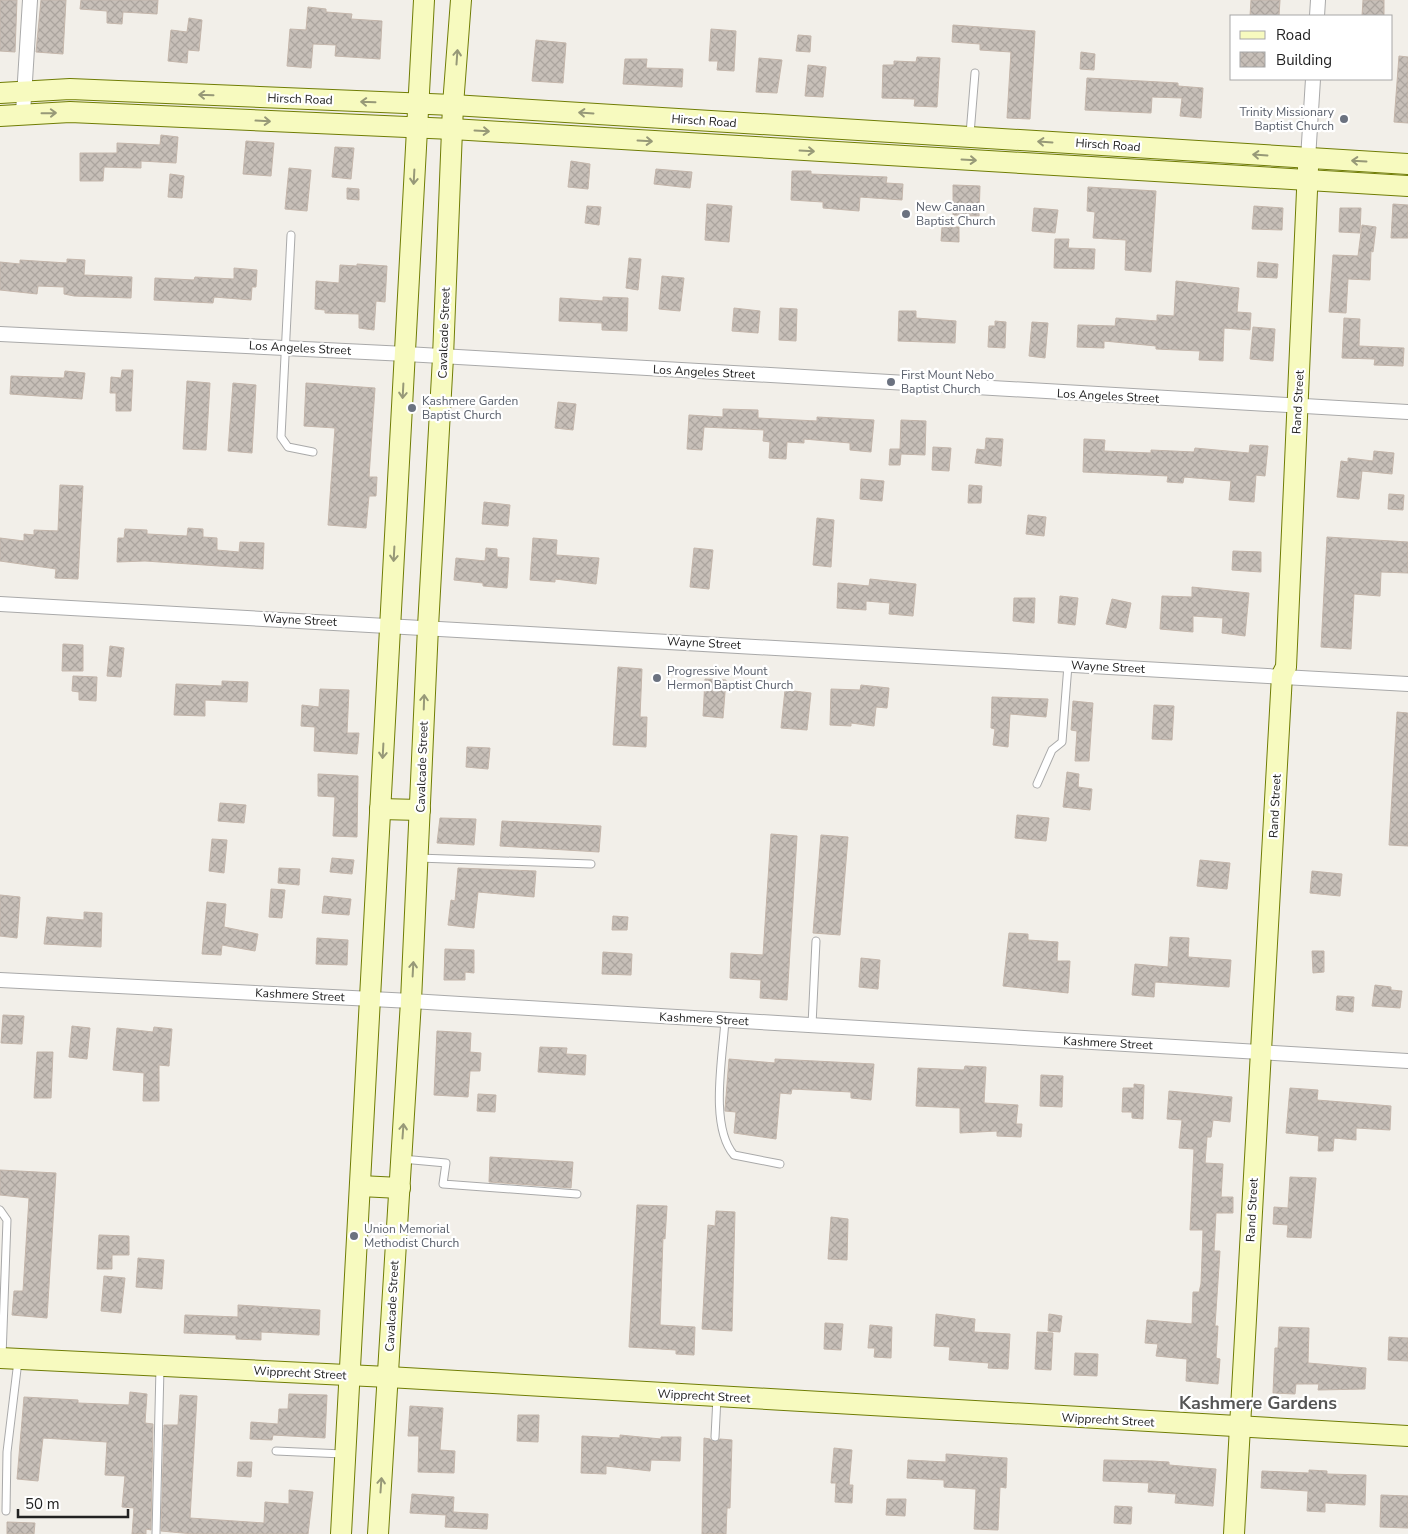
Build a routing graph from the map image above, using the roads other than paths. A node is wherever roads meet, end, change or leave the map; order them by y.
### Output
1 (30, 0) edge
2 (424, 0) edge
3 (461, 0) edge
4 (1318, 0) edge
5 (1317, 15) edge
6 (976, 73) dead end
7 (1313, 80) edge
8 (24, 90) junction
9 (0, 93) edge
10 (417, 104) junction
11 (453, 105) junction
12 (23, 113) junction
13 (0, 116) edge
14 (416, 128) junction
15 (452, 129) junction
16 (884, 132) junction
17 (970, 137) junction
18 (883, 155) junction
19 (1308, 159) junction
20 (1408, 164) edge
21 (1307, 180) junction
22 (1408, 186) edge
23 (291, 235) dead end
24 (0, 334) edge
25 (284, 348) junction
26 (406, 354) junction
27 (443, 357) junction
28 (1298, 406) junction
29 (1408, 412) edge
30 (313, 452) dead end
31 (0, 604) edge
32 (389, 625) junction
33 (428, 627) junction
34 (1068, 665) junction
35 (1282, 675) junction
36 (1408, 684) edge
37 (1036, 784) dead end
38 (380, 809) junction
39 (420, 810) junction
40 (418, 858) junction
41 (590, 864) dead end
42 (816, 940) dead end
43 (0, 980) edge
44 (370, 999) junction
45 (411, 1001) junction
46 (725, 1020) junction
47 (812, 1025) junction
48 (1261, 1053) junction
49 (1408, 1061) edge
50 (401, 1159) junction
51 (780, 1164) dead end
52 (360, 1186) junction
53 (400, 1188) junction
54 (576, 1194) dead end
55 (0, 1210) edge
56 (7, 1358) edge
57 (160, 1366) junction
58 (350, 1375) junction
59 (388, 1377) junction
60 (717, 1397) junction
61 (1240, 1427) junction
62 (1408, 1436) edge
63 (715, 1437) dead end
64 (276, 1450) dead end
65 (346, 1454) junction
66 (6, 1511) dead end
67 (156, 1534) edge
68 (341, 1534) edge
69 (378, 1534) edge
70 (1234, 1534) edge

1 - 8 street
2 - 10 main road
11 -> 3 main road, Cavalcade Street
4 - 5 street
6 - 17 lane
7 - 19 street, Rand Street
8 - 9 main road, Hirsch Road
10 -> 8 main road, Hirsch Road
8 - 12 street
10 - 11 main road, Hirsch Road
10 - 14 main road
11 - 15 main road, Cavalcade Street
16 -> 11 main road, Hirsch Road
12 - 13 main road, Hirsch Road
12 -> 14 main road, Hirsch Road
14 - 15 main road, Hirsch Road
14 -> 26 main road
15 -> 18 main road, Hirsch Road
15 - 27 main road, Cavalcade Street
16 - 17 main road, Hirsch Road
16 - 18 main road
19 -> 17 main road, Hirsch Road
18 -> 21 main road, Hirsch Road
20 -> 19 main road, Hirsch Road
19 - 21 main road, Rand Street
21 - 22 main road, Hirsch Road
21 - 28 main road, Rand Street
23 - 25 lane
24 - 25 street, Los Angeles Street
25 - 26 street, Los Angeles Street
25 - 30 lane
26 - 27 street, Los Angeles Street
26 -> 32 main road
27 - 28 street, Los Angeles Street
27 - 33 main road, Cavalcade Street
28 - 29 street, Los Angeles Street
28 - 35 main road, Rand Street
31 - 32 street, Wayne Street
32 - 33 street, Wayne Street
32 -> 38 main road
33 - 34 street, Wayne Street
39 -> 33 main road, Cavalcade Street
34 - 35 street, Wayne Street
34 - 37 lane
35 - 36 street, Wayne Street
35 - 48 main road, Rand Street
38 - 39 main road
38 - 44 main road
39 - 40 main road, Cavalcade Street
40 - 41 lane
45 -> 40 main road, Cavalcade Street
42 - 47 lane
43 - 44 street, Kashmere Street
44 - 45 street, Kashmere Street
44 - 52 main road
45 - 46 street, Kashmere Street
50 -> 45 main road, Cavalcade Street
46 - 47 street, Kashmere Street
46 - 51 lane
47 - 48 street, Kashmere Street
48 - 49 street, Kashmere Street
48 - 61 main road, Rand Street
50 - 53 main road, Cavalcade Street
50 - 54 lane
52 - 53 main road
52 - 58 main road
53 - 59 main road, Cavalcade Street
55 - 56 lane
56 - 57 main road, Wipprecht Street
56 - 66 lane
57 - 58 main road, Wipprecht Street
57 - 67 lane
58 - 59 main road, Wipprecht Street
58 - 65 main road
59 - 60 main road, Wipprecht Street
69 -> 59 main road, Cavalcade Street
60 - 61 main road, Wipprecht Street
60 - 63 lane
61 - 62 main road, Wipprecht Street
61 - 70 main road, Rand Street
64 - 65 lane
65 - 68 main road

